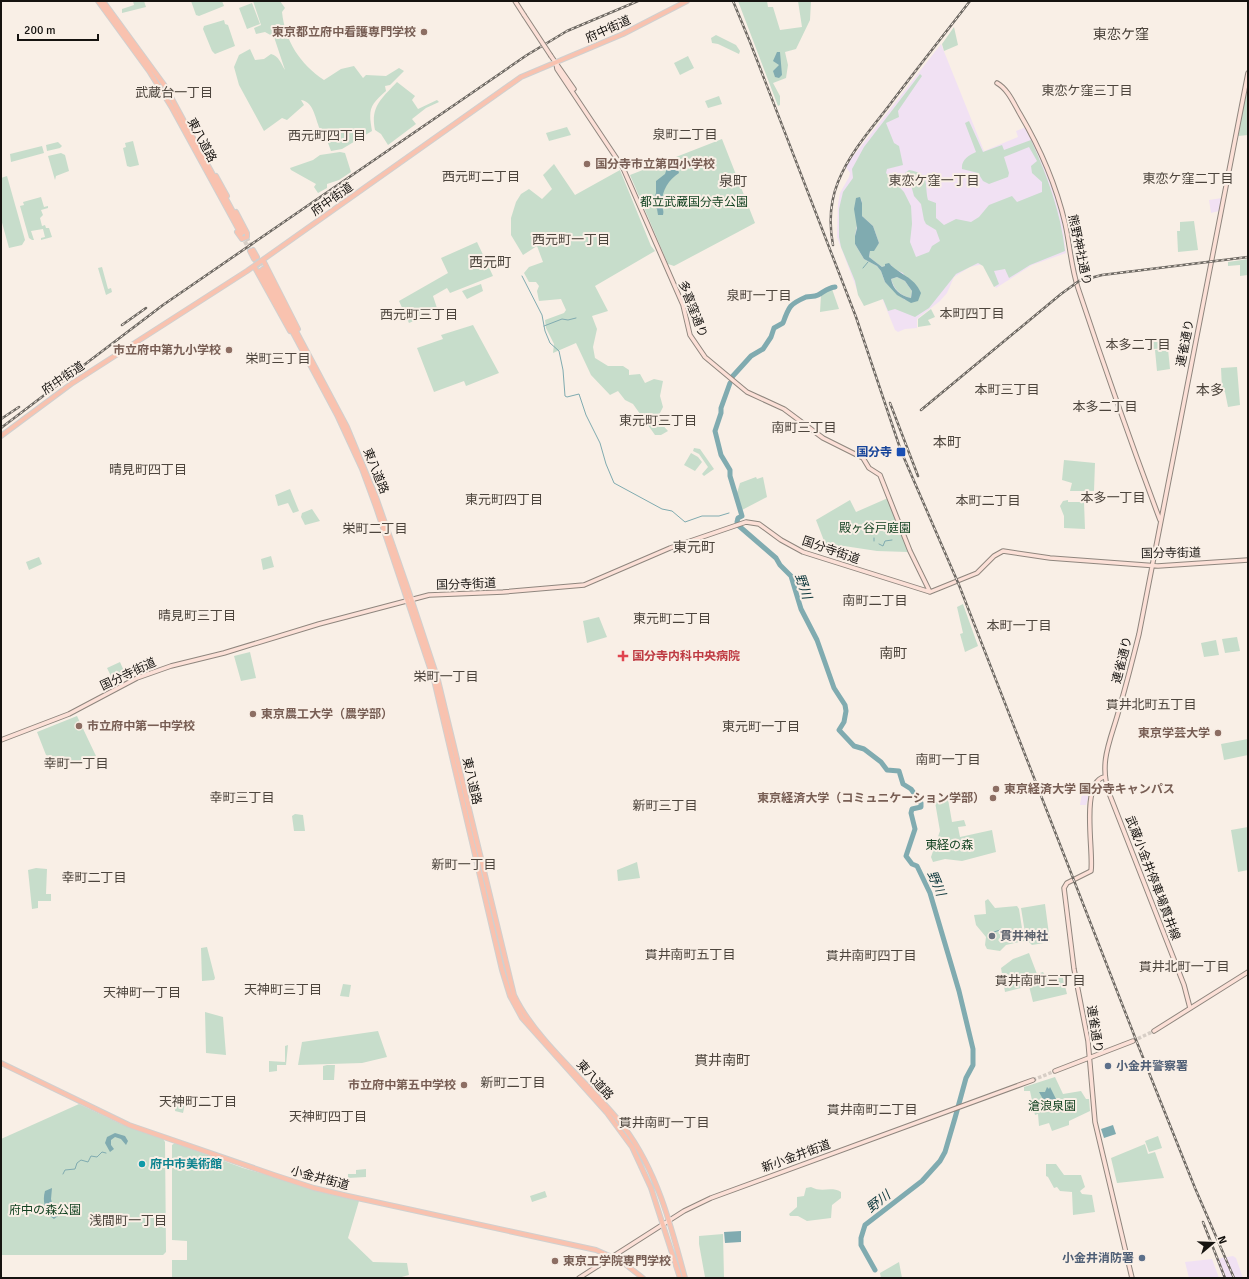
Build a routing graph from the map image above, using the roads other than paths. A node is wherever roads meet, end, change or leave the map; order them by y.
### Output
1 (98, 1) edge
2 (103, 1) edge
3 (515, 1) edge
4 (687, 1) edge
5 (135, 44) junction
6 (556, 63) junction
7 (145, 66) junction
8 (1248, 73) edge
9 (159, 76) junction
10 (997, 83) dead end
11 (168, 100) junction
12 (207, 167) junction
13 (242, 233) tunnel mouth
14 (251, 250) tunnel mouth
15 (256, 258) tunnel mouth
16 (263, 260) junction
17 (254, 266) junction
18 (262, 270) tunnel mouth
19 (301, 343) junction
20 (310, 356) junction
21 (315, 372) junction
22 (1, 436) edge
23 (1160, 521) junction
24 (1248, 560) edge
25 (1152, 566) junction
26 (930, 592) junction
27 (410, 600) junction
28 (437, 683) junction
29 (1, 740) edge
30 (1104, 777) junction
31 (1248, 972) edge
32 (1190, 1008) junction
33 (1154, 1031) tunnel mouth
34 (1133, 1041) tunnel mouth
35 (1090, 1058) junction
36 (1, 1063) edge
37 (1055, 1071) tunnel mouth
38 (1033, 1080) tunnel mouth
39 (668, 1221) junction
40 (663, 1224) junction
41 (612, 1257) junction
42 (579, 1278) edge
43 (643, 1278) edge
44 (680, 1278) edge
45 (685, 1278) edge
46 (1132, 1278) edge

1 - 7 main road, 東八道路
2 - 5 main road, 東八道路
3 - 6 main road, 多喜窪通り, bridge
4 - 6 main road, 府中街道
5 - 7 main road
5 - 9 main road, 東八道路
6 - 16 main road, 府中街道
6 - 26 main road, 多喜窪通り
7 - 11 main road, 東八道路
8 - 23 main road, 連雀通り
9 - 11 main road
9 - 12 main road, 東八道路
10 - 23 main road, 熊野神社通り
11 - 12 main road, 東八道路
12 - 12 main road
12 - 13 main road, 東八道路
14 - 15 main road
16 - 17 main road, 府中街道
16 - 19 main road
17 - 19 main road
17 - 22 main road, 府中街道
18 - 19 main road, 東八道路
19 - 20 main road, 東八道路
19 - 21 main road, 東八道路
20 - 21 main road
20 - 27 main road, 東八道路
21 - 27 main road, 東八道路
23 - 25 main road, 連雀通り
24 - 25 main road, 国分寺街道
25 - 26 main road, 国分寺街道
25 - 30 main road, 連雀通り
26 - 27 main road, 国分寺街道
27 - 28 main road, 東八道路
27 - 29 main road, 国分寺街道
28 - 39 main road, 東八道路
28 - 40 main road, 東八道路
30 - 32 main road, 武蔵小金井停車場貫井線
30 - 35 main road, 連雀通り
31 - 32 main road
32 - 33 main road
34 - 35 main road
35 - 37 main road
35 - 46 main road, 連雀通り
36 - 41 main road, 小金井街道
38 - 39 main road, 新小金井街道
39 - 40 main road, 新小金井街道
39 - 45 main road, 東八道路
40 - 41 main road, 新小金井街道
40 - 44 main road, 東八道路
41 - 42 main road, 新小金井街道
41 - 43 main road, 小金井街道

